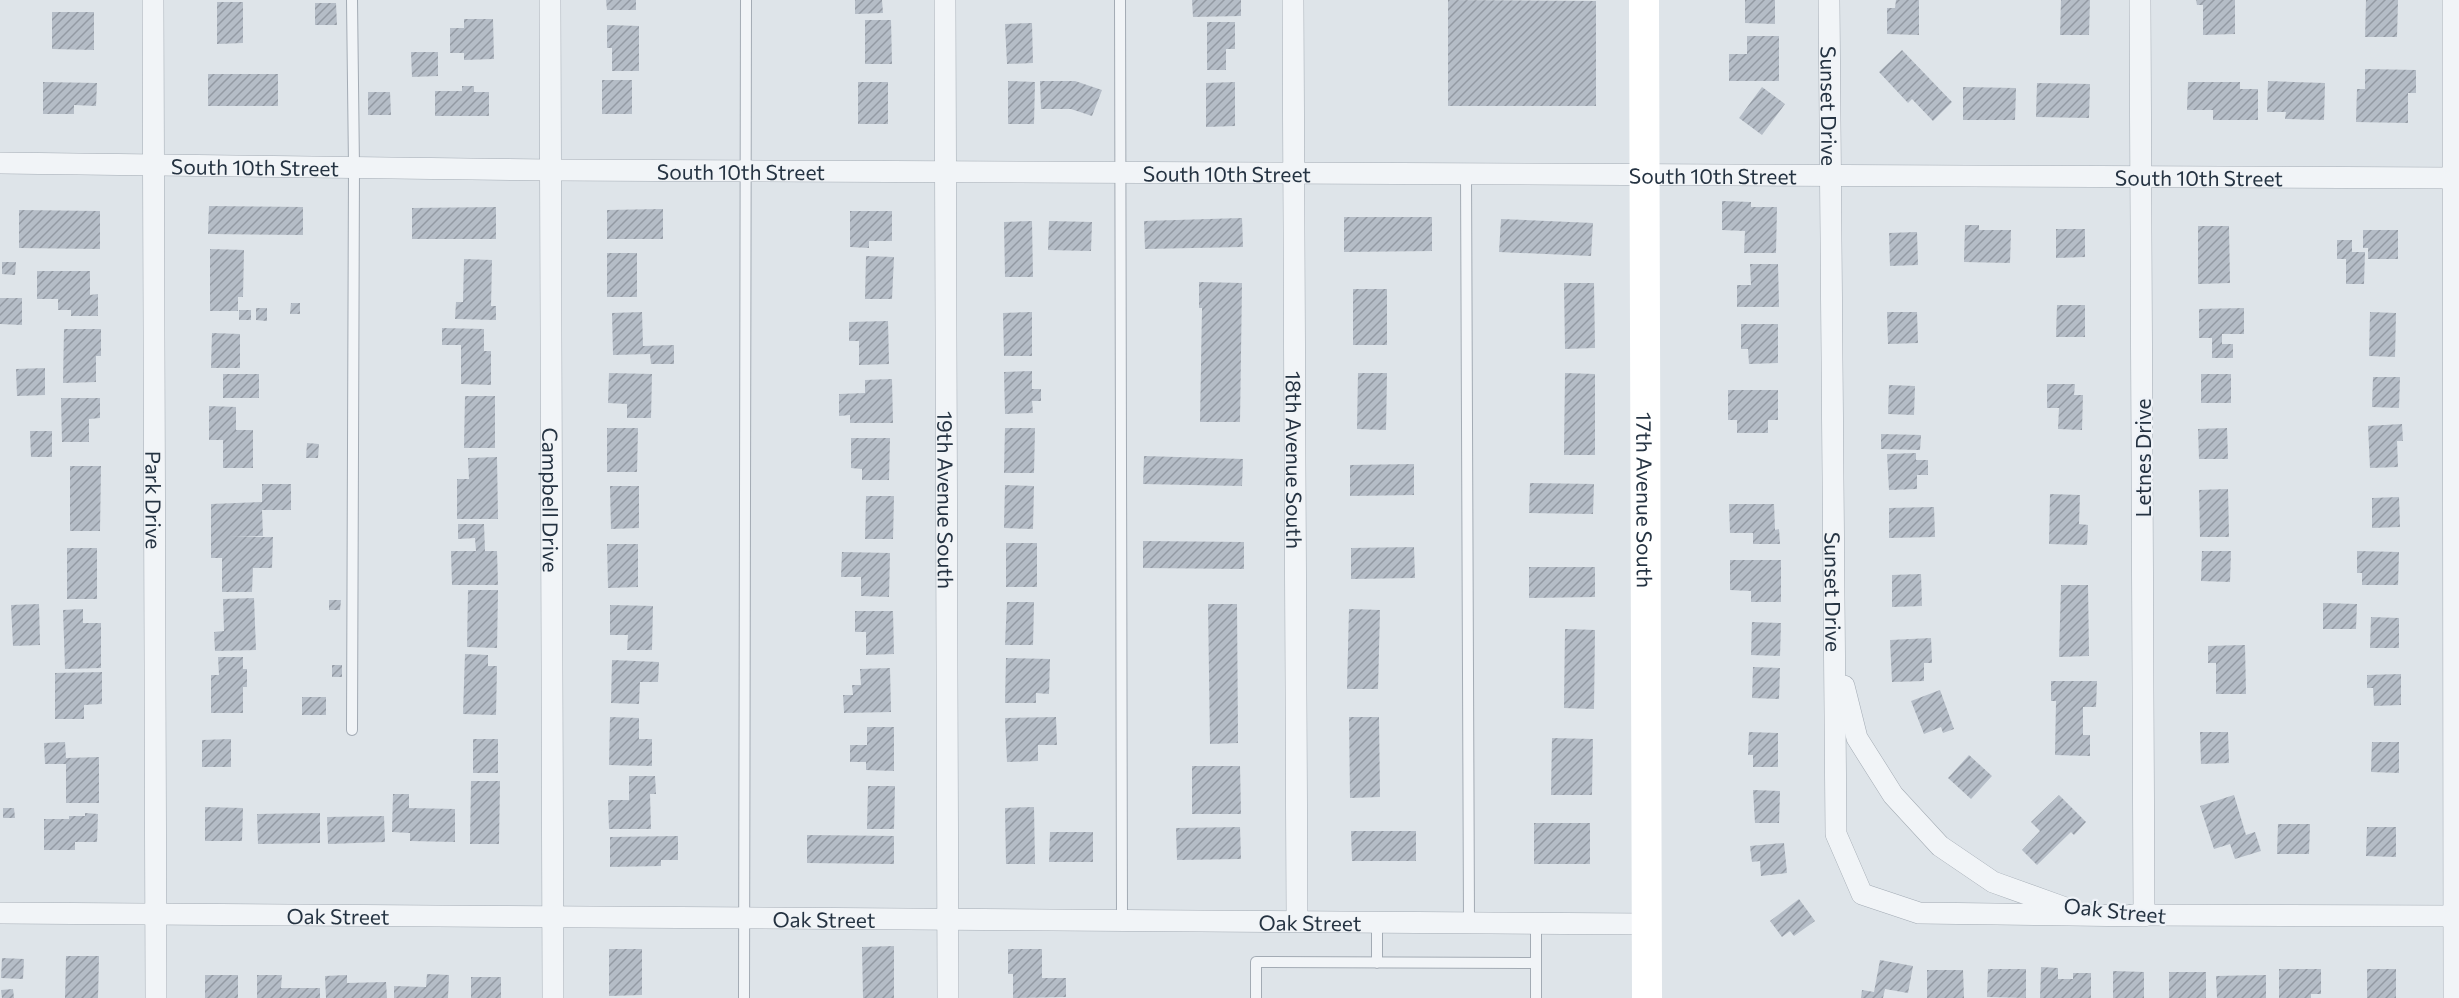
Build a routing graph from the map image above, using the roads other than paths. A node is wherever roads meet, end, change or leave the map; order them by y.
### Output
1 (153, 0) edge
2 (352, 0) edge
3 (550, 0) edge
4 (746, 0) edge
5 (945, 0) edge
6 (1120, 0) edge
7 (1293, 0) edge
8 (1644, 0) edge
9 (1829, 0) edge
10 (2140, 0) edge
11 (2453, 0) edge
12 (0, 163) edge
13 (153, 165) junction
14 (354, 167) junction
15 (551, 170) junction
16 (746, 170) junction
17 (945, 171) junction
18 (1121, 172) junction
19 (1294, 173) junction
20 (1466, 174) junction
21 (1646, 174) junction
22 (1830, 175) junction
23 (2141, 178) junction
24 (2457, 178) edge
25 (2456, 340) edge
26 (2457, 483) edge
27 (2457, 641) edge
28 (1836, 654) junction
29 (352, 730) dead end
30 (0, 913) edge
31 (155, 914) junction
32 (553, 915) junction
33 (744, 916) junction
34 (2144, 916) junction
35 (2455, 916) junction
36 (948, 918) junction
37 (1122, 919) junction
38 (1297, 920) junction
39 (1377, 921) junction
40 (1470, 922) junction
41 (1536, 923) junction
42 (1646, 924) junction
43 (2457, 954) edge
44 (1377, 963) junction
45 (1536, 963) junction
46 (156, 998) edge
47 (553, 998) edge
48 (744, 998) edge
49 (948, 998) edge
50 (1256, 998) edge
51 (1536, 998) edge
52 (1647, 998) edge
53 (2454, 998) edge

1 - 13 street, Park Drive
2 - 14 lane
3 - 15 street, Campbell Drive
4 - 16 lane
5 - 17 street, 19th Avenue South
6 - 18 lane
7 - 19 street, 18th Avenue South
8 - 21 street, 17th Avenue South
9 - 22 street, Sunset Drive
10 - 23 street, Letnes Drive
11 - 24 street
12 - 13 street, South 10th Street
13 - 14 street, South 10th Street
13 - 31 street, Park Drive
14 - 15 street, South 10th Street
14 - 29 lane
15 - 16 street, South 10th Street
15 - 32 street, Campbell Drive
16 - 17 street, South 10th Street
16 - 33 lane
17 - 18 street, South 10th Street
17 - 36 street, 19th Avenue South
18 - 19 street, South 10th Street
18 - 37 lane
19 - 20 street, South 10th Street
19 - 38 street, 18th Avenue South
20 - 21 street, South 10th Street
20 - 40 lane
21 - 22 street, South 10th Street
21 - 42 street, 17th Avenue South
22 - 23 street, South 10th Street
22 - 28 street, Sunset Drive
23 - 24 street, South 10th Street
23 - 34 street, Letnes Drive
24 - 25 street
25 - 26 street
26 - 27 street
27 - 35 street
28 - 34 street, Oak Street
28 - 34 street, Sunset Drive
30 - 31 street, Oak Street
31 - 32 street, Oak Street
31 - 46 street, Park Drive
32 - 33 street, Oak Street
32 - 47 street, Campbell Drive
33 - 36 street, Oak Street
33 - 48 lane
34 - 35 street, Oak Street
35 - 43 street
36 - 37 street, Oak Street
36 - 49 street, 19th Avenue South
37 - 38 street, Oak Street
38 - 39 street, Oak Street
39 - 40 street, Oak Street
39 - 44 lane
40 - 41 street, Oak Street
41 - 42 street, Oak Street
41 - 45 lane
42 - 52 street, 17th Avenue South
43 - 53 street
44 - 45 lane
44 - 50 lane
45 - 51 lane

